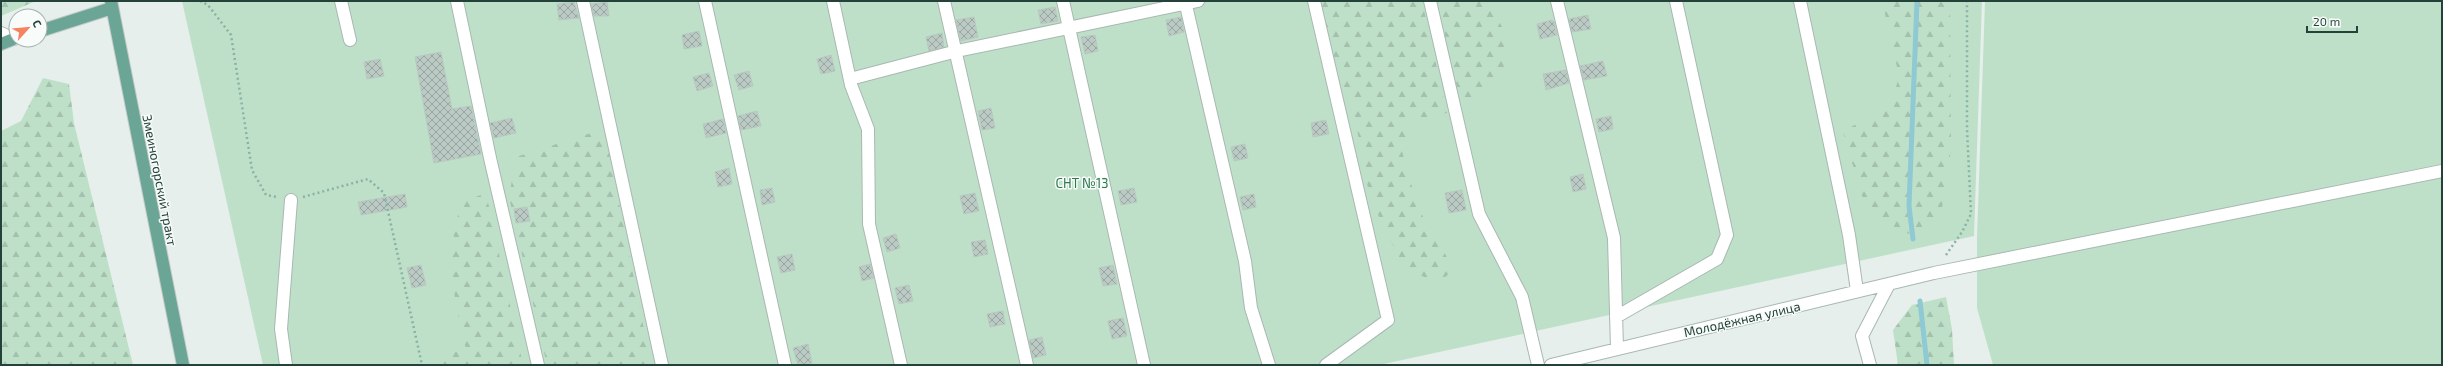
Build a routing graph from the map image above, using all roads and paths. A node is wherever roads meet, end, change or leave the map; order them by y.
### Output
1 (200, 1) edge
2 (341, 1) edge
3 (457, 1) edge
4 (583, 1) edge
5 (705, 1) edge
6 (833, 1) edge
7 (944, 1) edge
8 (1063, 1) edge
9 (1198, 1) edge
10 (1314, 1) edge
11 (1430, 1) edge
12 (1557, 1) edge
13 (1676, 1) edge
14 (1800, 1) edge
15 (1967, 1) edge
16 (1185, 2) edge
17 (111, 5) edge
18 (48, 28) edge
19 (1069, 28) junction
20 (350, 40) dead end
21 (957, 51) junction
22 (850, 79) junction
23 (2442, 171) edge
24 (291, 200) junction
25 (1934, 273) junction
26 (1889, 284) junction
27 (1857, 291) junction
28 (1616, 317) junction
29 (1617, 349) junction
30 (183, 365) edge
31 (286, 365) edge
32 (422, 365) edge
33 (538, 365) edge
34 (662, 365) edge
35 (785, 365) edge
36 (901, 365) edge
37 (1027, 365) edge
38 (1144, 365) edge
39 (1269, 365) edge
40 (1326, 365) edge
41 (1538, 365) edge
42 (1551, 365) edge
43 (1870, 365) edge

1 - 24 path
2 - 20 street
3 - 33 street
4 - 34 street
5 - 35 street
6 - 22 street
7 - 21 street
8 - 19 street
9 - 16 street
10 - 40 street
11 - 41 street
12 - 28 street
13 - 28 street
14 - 27 street
15 - 25 path
16 - 19 street
16 - 39 street
17 - 18 main road
17 - 30 main road, Змеиногорский тракт
19 - 21 street
19 - 38 street
21 - 22 street
21 - 37 street
22 - 36 street
23 - 25 street, Молодёжная улица
24 - 31 street
24 - 32 path
25 - 26 street, Молодёжная улица
26 - 27 street, Молодёжная улица
26 - 43 street
27 - 29 street, Молодёжная улица
28 - 29 street
29 - 42 street, Молодёжная улица

